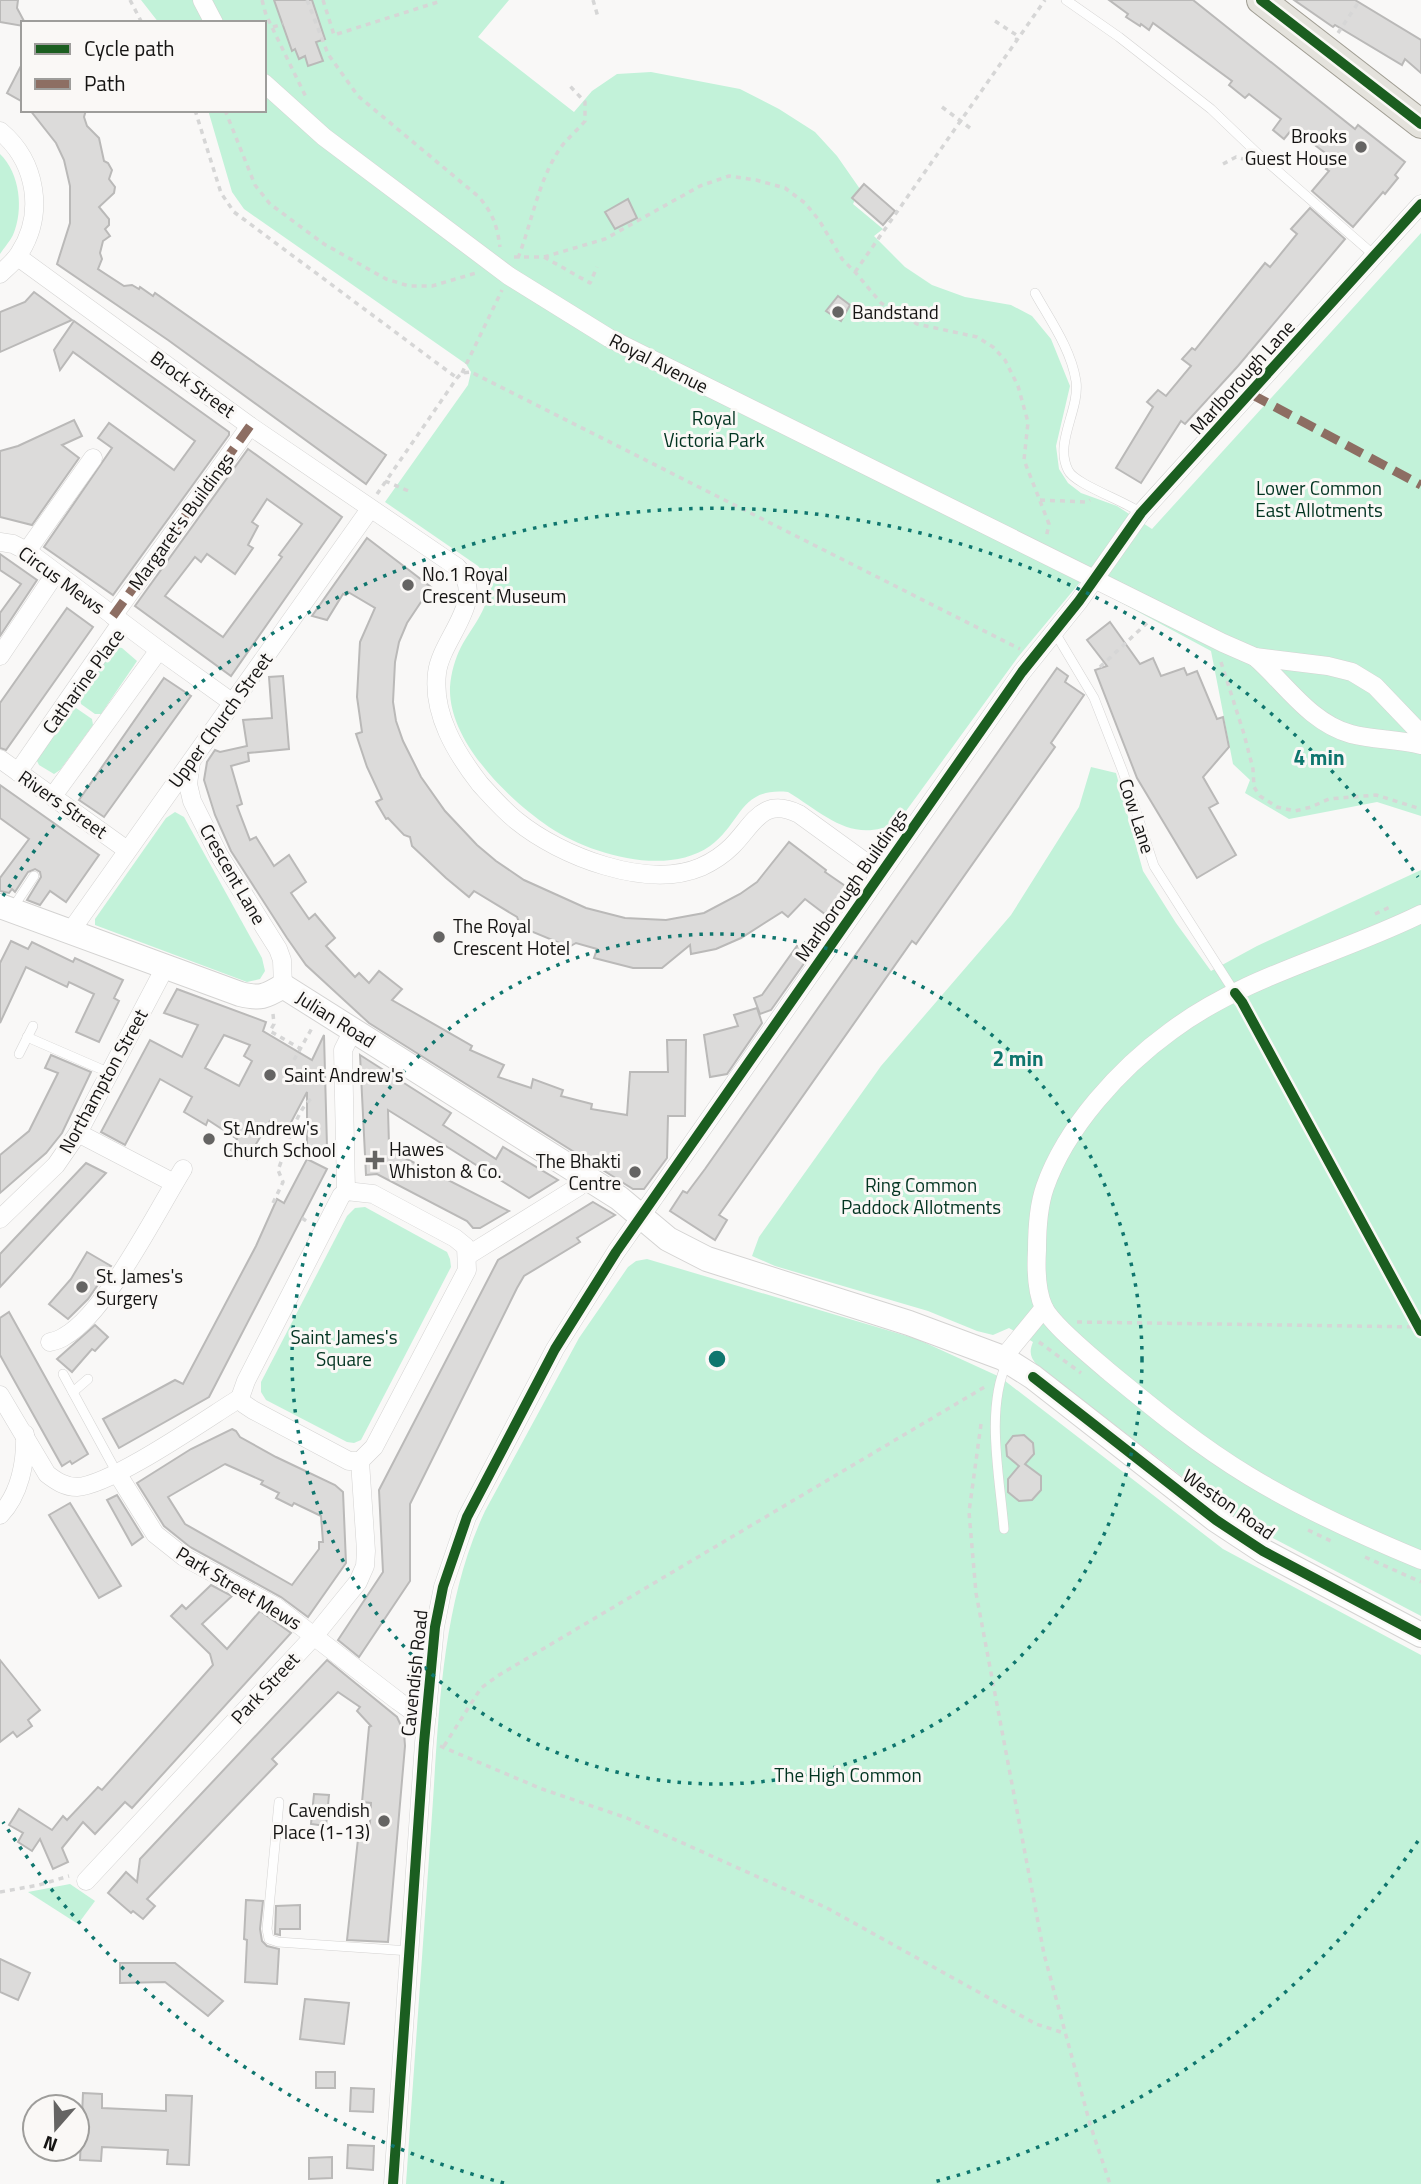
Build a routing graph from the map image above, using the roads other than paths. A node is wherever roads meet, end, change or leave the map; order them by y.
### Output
1 (202, 0) edge
2 (1066, 0) edge
3 (1261, 0) edge
4 (213, 21) edge
5 (266, 85) edge
6 (1421, 124) edge
7 (0, 131) edge
8 (1421, 204) edge
9 (1375, 256) junction
10 (18, 257) junction
11 (0, 274) edge
12 (1035, 293) dead end
13 (250, 426) junction
14 (93, 458) dead end
15 (370, 509) junction
16 (1141, 513) junction
17 (0, 542) edge
18 (27, 551) junction
19 (55, 574) junction
20 (1095, 578) junction
21 (117, 620) junction
22 (1054, 631) junction
23 (159, 650) junction
24 (0, 656) edge
25 (1255, 657) junction
26 (233, 703) junction
27 (1421, 734) edge
28 (1421, 746) edge
29 (0, 759) edge
30 (191, 761) junction
31 (18, 772) junction
32 (53, 796) junction
33 (127, 850) junction
34 (868, 864) dead end
35 (34, 876) dead end
36 (6, 909) edge
37 (1421, 914) edge
38 (69, 932) junction
39 (164, 965) junction
40 (274, 991) junction
41 (1235, 993) junction
42 (33, 1026) dead end
43 (353, 1030) junction
44 (27, 1037) junction
45 (19, 1054) dead end
46 (110, 1073) junction
47 (78, 1133) junction
48 (584, 1177) junction
49 (346, 1191) junction
50 (641, 1217) junction
51 (0, 1219) edge
52 (467, 1256) junction
53 (1044, 1308) junction
54 (50, 1342) dead end
55 (1000, 1358) junction
56 (63, 1374) dead end
57 (88, 1379) dead end
58 (73, 1392) junction
59 (0, 1395) edge
60 (240, 1398) junction
61 (24, 1434) junction
62 (360, 1461) junction
63 (117, 1473) junction
64 (0, 1515) edge
65 (1004, 1529) dead end
66 (1421, 1560) edge
67 (315, 1635) junction
68 (1421, 1635) edge
69 (427, 1715) junction
70 (279, 1802) dead end
71 (80, 1877) road end
72 (410, 1951) junction
73 (393, 2184) edge

1 - 4 street
2 - 9 lane
3 - 6 main road
5 - 20 street, Royal Avenue
7 - 10 street
8 - 9 street, Marlborough Lane
9 - 16 street, Marlborough Lane
10 - 11 street
10 - 13 street, Brock Street
12 - 16 lane
13 - 15 street, Brock Street
13 - 21 street, Margaret's Buildings
14 - 18 street
15 - 26 street, Upper Church Street
15 - 34 street, Brock Street
16 - 20 street, Marlborough Lane
17 - 18 street, Circus Mews
18 - 19 street, Circus Mews
19 - 21 street, Circus Mews
19 - 24 street
20 - 22 street, Marlborough Buildings
20 - 25 street, Royal Avenue
21 - 23 street, Catharine Place
21 - 31 street, Catharine Place
22 - 41 lane, Cow Lane
22 - 50 street, Marlborough Buildings
23 - 26 street, Catharine Place
23 - 32 street
25 - 27 street
25 - 28 street
26 - 30 street, Upper Church Street
29 - 31 street, Rivers Street
30 - 33 street, Upper Church Street
30 - 40 street, Crescent Lane
31 - 32 street, Rivers Street
32 - 33 street, Rivers Street
33 - 38 street, Upper Church Street
35 - 36 lane
36 - 38 street, Julian Road
37 - 41 street
38 - 39 street, Julian Road
39 - 40 street, Julian Road
39 - 46 street, Northampton Street
40 - 43 street, Julian Road
41 - 53 street
42 - 44 lane
43 - 48 street, Julian Road
43 - 49 street
44 - 45 lane
44 - 46 lane
46 - 47 street, Northampton Street
47 - 51 street, Northampton Street
47 - 54 street
48 - 50 street, Julian Road
48 - 52 street
49 - 52 street
49 - 60 street
50 - 55 street, Weston Road
50 - 69 street, Cavendish Road
52 - 62 street
53 - 55 street
53 - 66 street
55 - 65 lane
55 - 68 street, Weston Road
56 - 58 lane
57 - 58 lane
58 - 63 lane
59 - 61 street
60 - 62 street
60 - 63 street
61 - 63 street
61 - 64 street
62 - 67 street, Park Street
63 - 67 street, Park Street Mews
67 - 69 street, Park Street Mews
67 - 71 street, Park Street
69 - 72 street, Cavendish Road
70 - 72 lane
72 - 73 street, Cavendish Road

